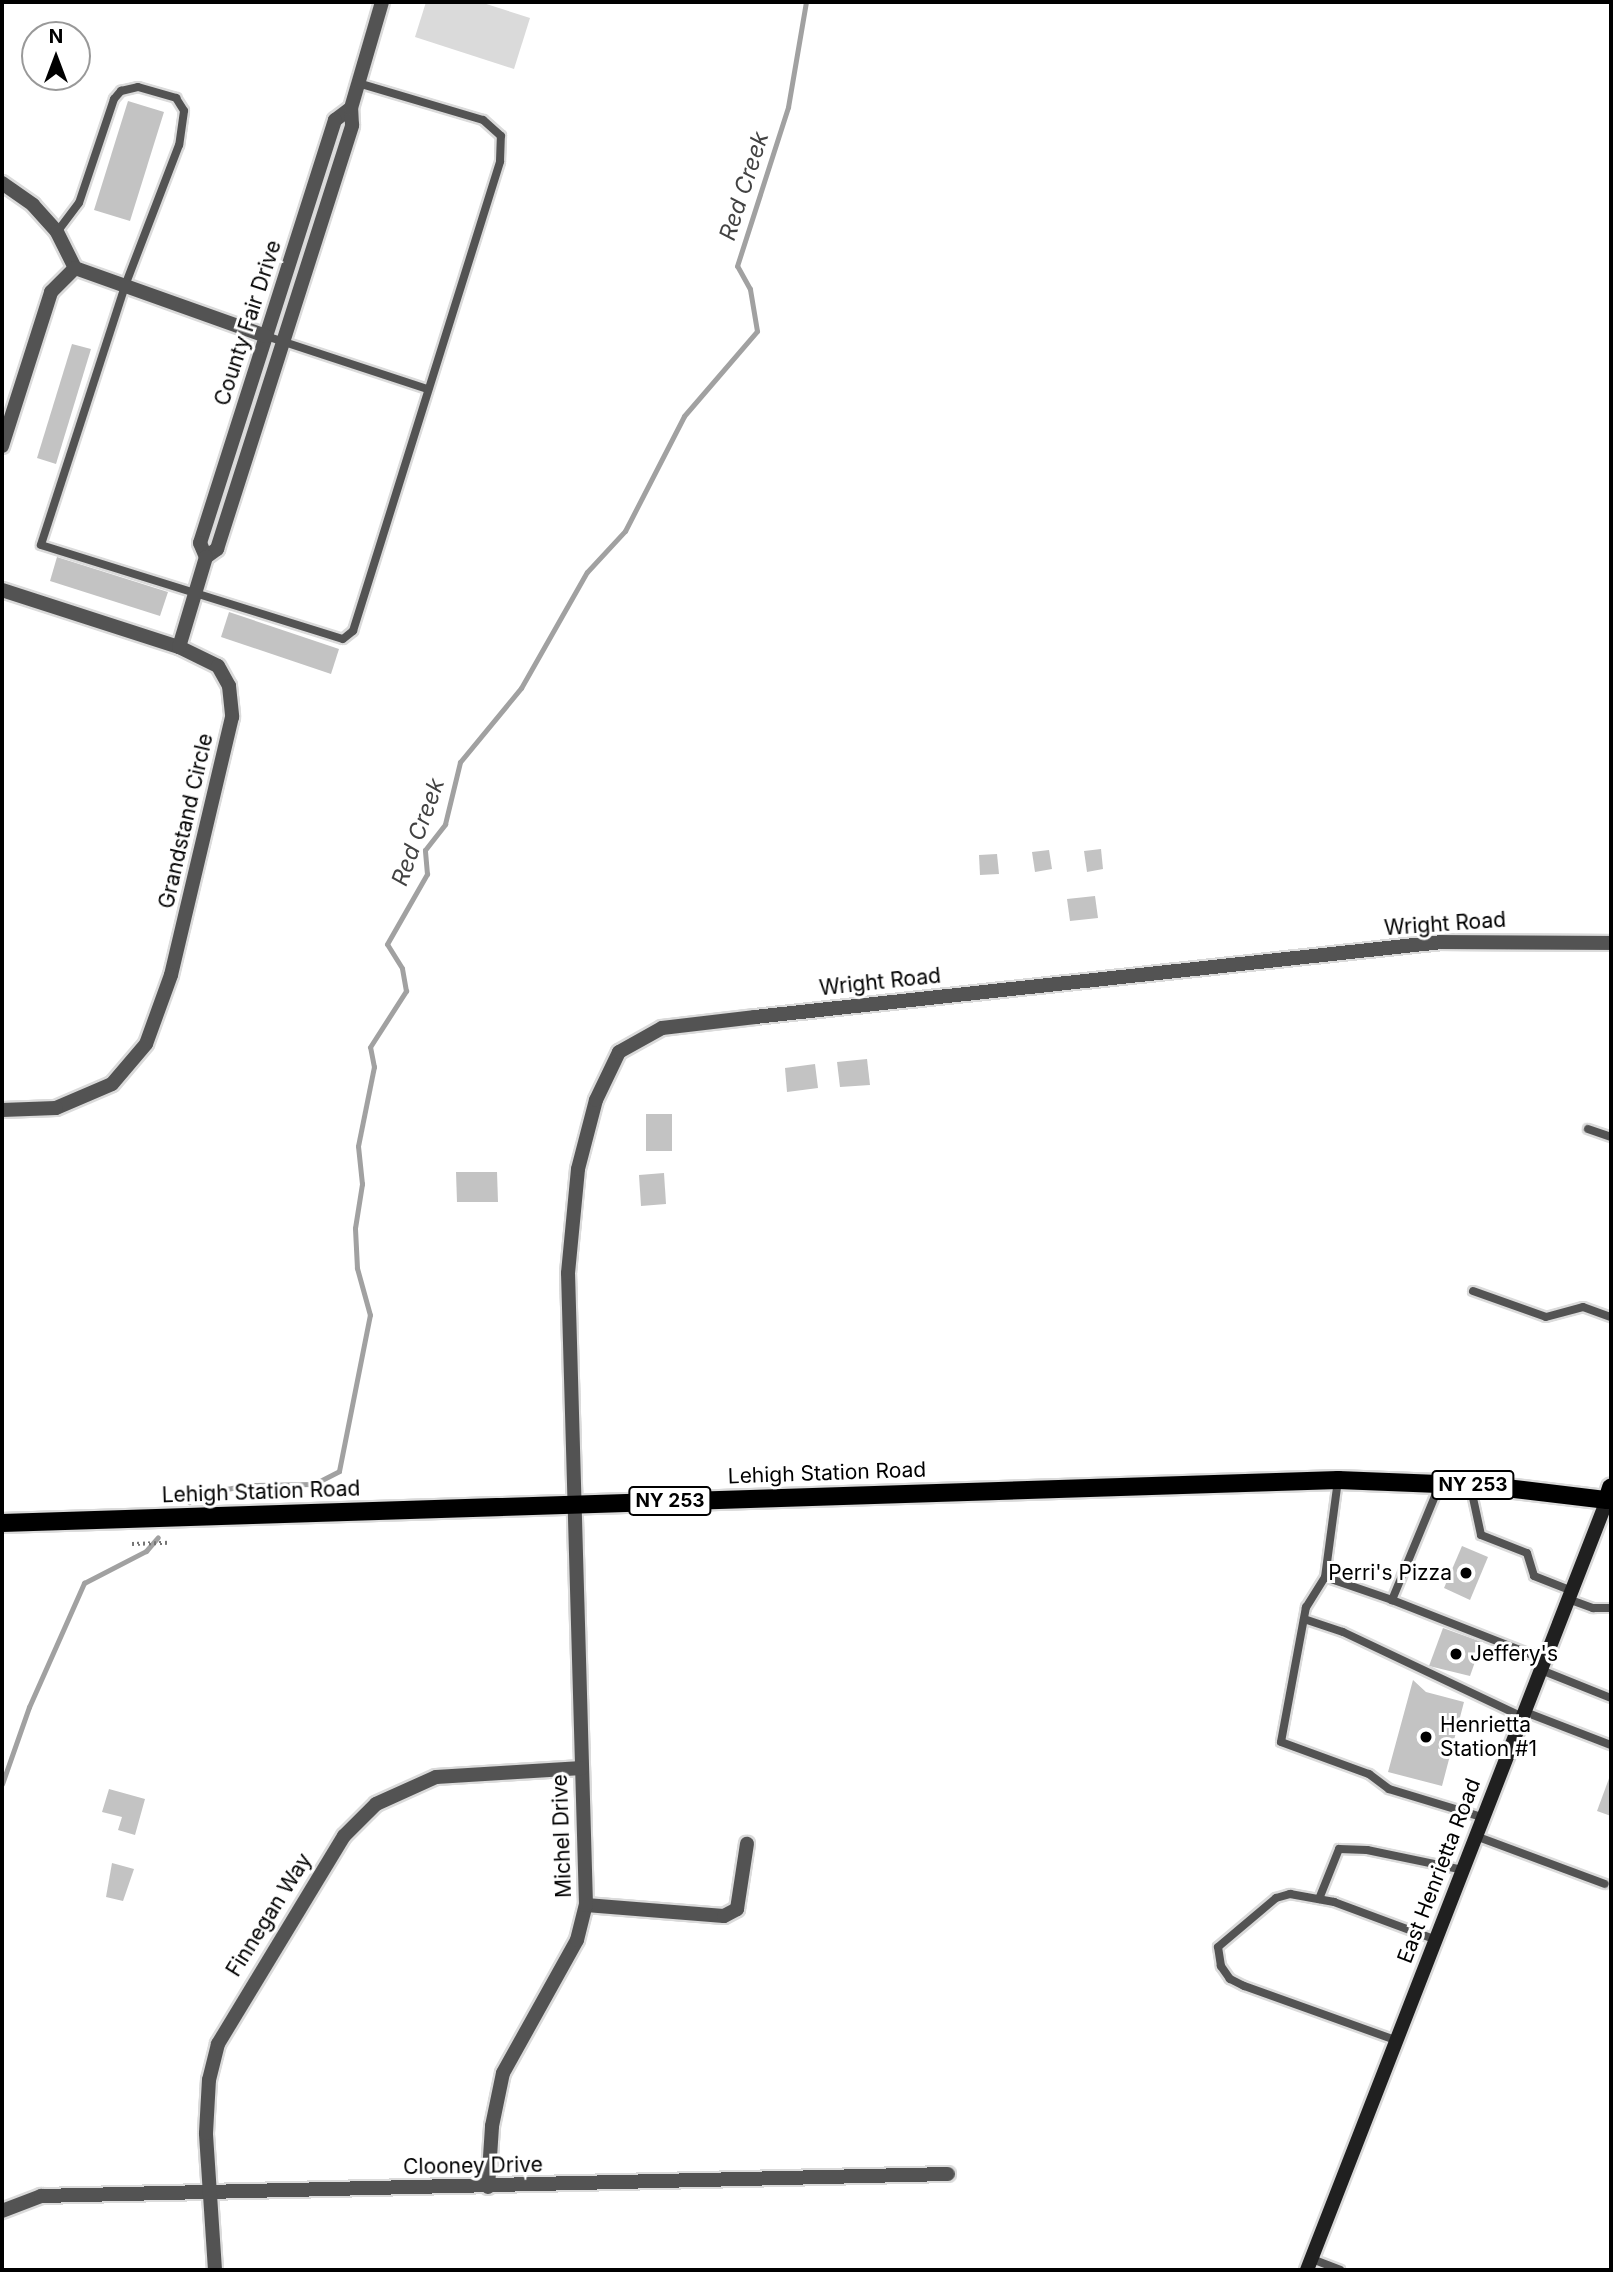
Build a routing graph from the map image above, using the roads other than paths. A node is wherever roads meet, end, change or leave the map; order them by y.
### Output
1 (382, 2) edge
2 (358, 83) junction
3 (351, 108) junction
4 (2, 183) edge
5 (57, 232) junction
6 (75, 268) junction
7 (125, 286) junction
8 (266, 336) junction
9 (281, 341) junction
10 (427, 389) junction
11 (2, 446) edge
12 (206, 557) junction
13 (2, 590) edge
14 (195, 592) junction
15 (179, 647) junction
16 (1611, 943) edge
17 (2, 1110) edge
18 (1588, 1129) dead end
19 (1611, 1137) edge
20 (1473, 1292) dead end
21 (1611, 1317) edge
22 (1338, 1480) junction
23 (1440, 1484) junction
24 (1471, 1485) junction
25 (1610, 1496) edge
26 (574, 1504) junction
27 (2, 1522) edge
28 (1325, 1577) junction
29 (1570, 1595) junction
30 (1392, 1600) junction
31 (1611, 1608) edge
32 (1304, 1619) junction
33 (1543, 1665) junction
34 (1611, 1698) edge
35 (1524, 1714) junction
36 (1611, 1745) edge
37 (582, 1768) junction
38 (1485, 1818) junction
39 (1478, 1837) junction
40 (747, 1844) dead end
41 (1464, 1870) junction
42 (1605, 1884) dead end
43 (1319, 1899) junction
44 (586, 1905) junction
45 (1437, 1940) junction
46 (1398, 2041) junction
47 (948, 2174) dead end
48 (488, 2187) junction
49 (211, 2191) junction
50 (2, 2211) edge
51 (1309, 2265) edge
52 (215, 2270) edge
53 (1340, 2270) edge

1 - 2 street, County Fair Drive
2 - 3 street, County Fair Drive
2 - 10 lane
3 - 8 street, County Fair Drive
3 - 9 street, County Fair Drive
4 - 5 street
5 - 6 street
5 - 7 lane
6 - 7 street
6 - 11 street
7 - 8 street
7 - 14 lane
8 - 9 lane
8 - 12 street, County Fair Drive
9 - 10 lane
9 - 12 street, County Fair Drive
10 - 14 lane
12 - 14 street, County Fair Drive
13 - 15 street, Grandstand Circle
14 - 15 street, County Fair Drive
15 - 17 street, Grandstand Circle
16 - 26 street, Wright Road
18 - 19 lane
20 - 21 lane
22 - 23 main road, Lehigh Station Road / NY 253
22 - 26 main road, Lehigh Station Road / NY 253
22 - 28 lane
23 - 24 main road, Lehigh Station Road / NY 253
23 - 30 lane
24 - 25 main road, Lehigh Station Road / NY 253
24 - 29 lane
25 - 29 main road, East Henrietta Road
26 - 27 main road, Lehigh Station Road / NY 253
26 - 37 street, Michel Drive
28 - 30 lane
28 - 32 lane
29 - 31 lane
29 - 33 main road, East Henrietta Road
30 - 33 lane
32 - 35 lane
32 - 38 lane
33 - 34 lane
33 - 35 main road, East Henrietta Road
35 - 36 lane
35 - 38 main road, East Henrietta Road
37 - 44 street, Michel Drive
37 - 49 street, Finnegan Way
38 - 39 main road, East Henrietta Road
39 - 41 main road, East Henrietta Road
39 - 42 lane
40 - 44 street
41 - 43 lane
41 - 45 main road, East Henrietta Road
43 - 45 lane
43 - 46 lane
44 - 48 street, Michel Drive
45 - 46 main road, East Henrietta Road
46 - 51 main road, East Henrietta Road
47 - 48 street, Clooney Drive
48 - 49 street, Clooney Drive
49 - 50 street, Clooney Drive
49 - 52 street, Finnegan Way
51 - 53 lane

